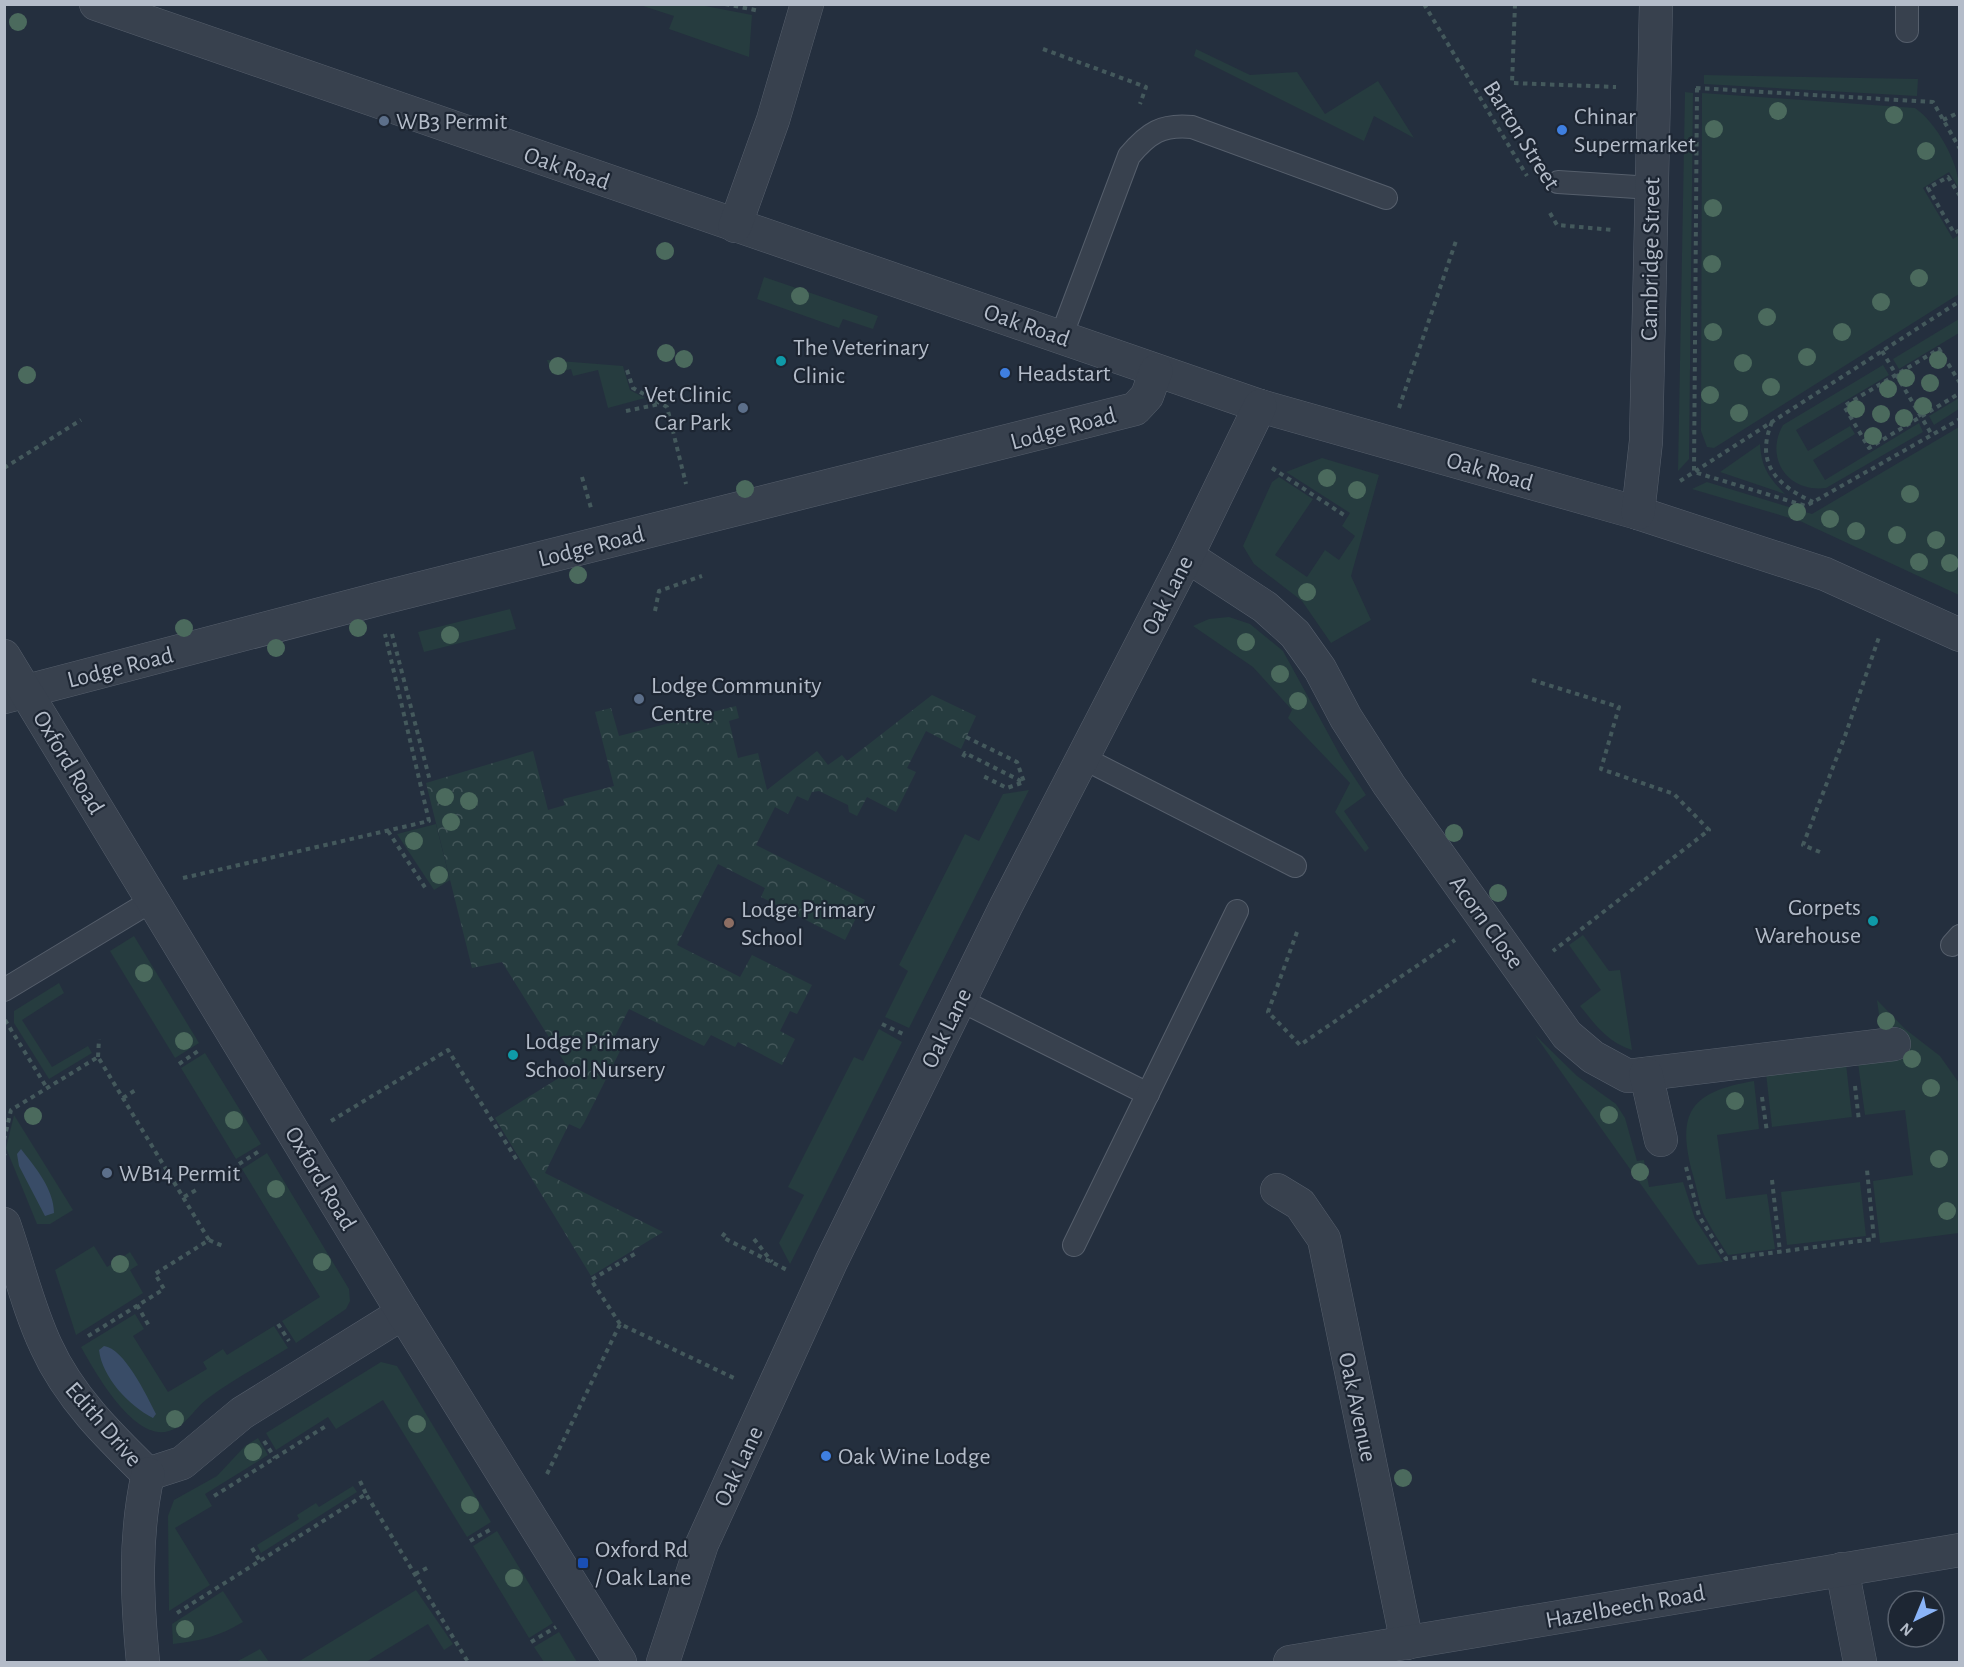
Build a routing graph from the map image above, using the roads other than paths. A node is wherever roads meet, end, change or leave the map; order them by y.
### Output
1 (96, 4) edge
2 (807, 4) edge
3 (1656, 4) edge
4 (1908, 4) edge
5 (1907, 31) dead end
6 (1558, 182) dead end
7 (1652, 188) junction
8 (1386, 198) dead end
9 (735, 226) junction
10 (1060, 337) junction
11 (1156, 370) junction
12 (1260, 406) junction
13 (1638, 513) junction
14 (1187, 556) junction
15 (1959, 635) edge
16 (4, 656) edge
17 (15, 694) edge
18 (1083, 758) junction
19 (1295, 866) dead end
20 (153, 900) junction
21 (1237, 911) dead end
22 (4, 990) edge
23 (960, 1000) junction
24 (1894, 1044) dead end
25 (1646, 1074) junction
26 (1148, 1094) junction
27 (1661, 1140) dead end
28 (1277, 1190) dead end
29 (4, 1224) edge
30 (1074, 1245) dead end
31 (403, 1313) junction
32 (148, 1474) junction
33 (1959, 1550) edge
34 (1842, 1569) junction
35 (1407, 1643) junction
36 (143, 1662) edge
37 (620, 1662) edge
38 (663, 1662) edge
39 (1290, 1662) edge
40 (1860, 1662) edge

1 - 9 street, Oak Road
2 - 9 street
3 - 7 street, Cambridge Street
4 - 5 lane
6 - 7 lane
7 - 13 street, Cambridge Street
8 - 10 lane
9 - 10 street, Oak Road
10 - 11 street, Oak Road
11 - 12 street, Oak Road
11 - 17 street, Lodge Road
12 - 13 street, Oak Road
12 - 14 street, Oak Lane
13 - 15 street, Oak Road
14 - 18 street, Oak Lane
14 - 25 street, Acorn Close
16 - 17 street, Oxford Road
17 - 20 street, Oxford Road
18 - 19 lane
18 - 23 street, Oak Lane
20 - 22 lane
20 - 31 street, Oxford Road
21 - 26 lane
23 - 26 lane
23 - 38 street, Oak Lane
24 - 25 street, Acorn Close
25 - 27 street
26 - 30 lane
28 - 35 street, Oak Avenue
29 - 32 street, Edith Drive
31 - 32 street, Edith Drive
31 - 37 street, Oxford Road
32 - 36 street
33 - 34 street, Hazelbeech Road
34 - 35 street, Hazelbeech Road
34 - 40 street
35 - 39 street, Hazelbeech Road

